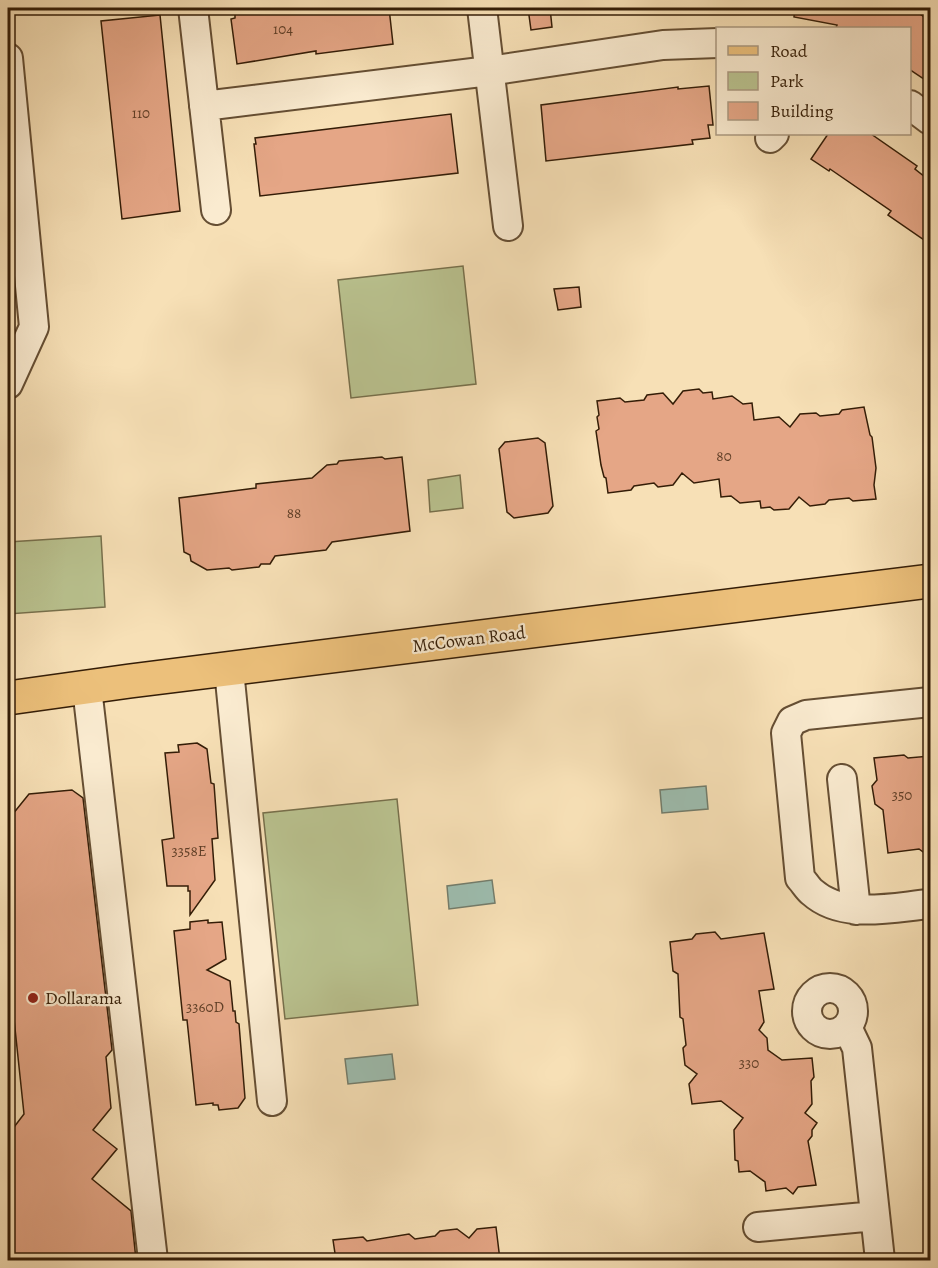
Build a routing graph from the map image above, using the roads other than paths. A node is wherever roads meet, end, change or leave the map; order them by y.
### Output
1 (193, 8) edge
2 (482, 8) edge
3 (716, 43) edge
4 (8, 58) edge
5 (489, 71) junction
6 (204, 106) junction
7 (911, 106) edge
8 (930, 120) edge
9 (216, 210) dead end
10 (508, 226) dead end
11 (8, 384) edge
12 (930, 581) edge
13 (229, 670) junction
14 (87, 688) junction
15 (8, 698) edge
16 (930, 702) edge
17 (842, 779) dead end
18 (930, 904) edge
19 (856, 910) junction
20 (847, 1027) dead end
21 (272, 1101) dead end
22 (875, 1216) junction
23 (758, 1227) dead end
24 (153, 1260) edge
25 (880, 1260) edge

1 - 6 lane
2 - 5 lane
3 - 5 lane
4 - 11 lane
5 - 6 lane
5 - 10 lane
6 - 9 lane
7 - 8 lane
12 - 13 main road, McCowan Road
13 - 14 main road, McCowan Road
13 - 21 lane
14 - 15 main road, McCowan Road
14 - 24 lane
16 - 19 lane
17 - 19 lane
18 - 19 lane
20 - 22 lane
22 - 23 lane
22 - 25 lane

